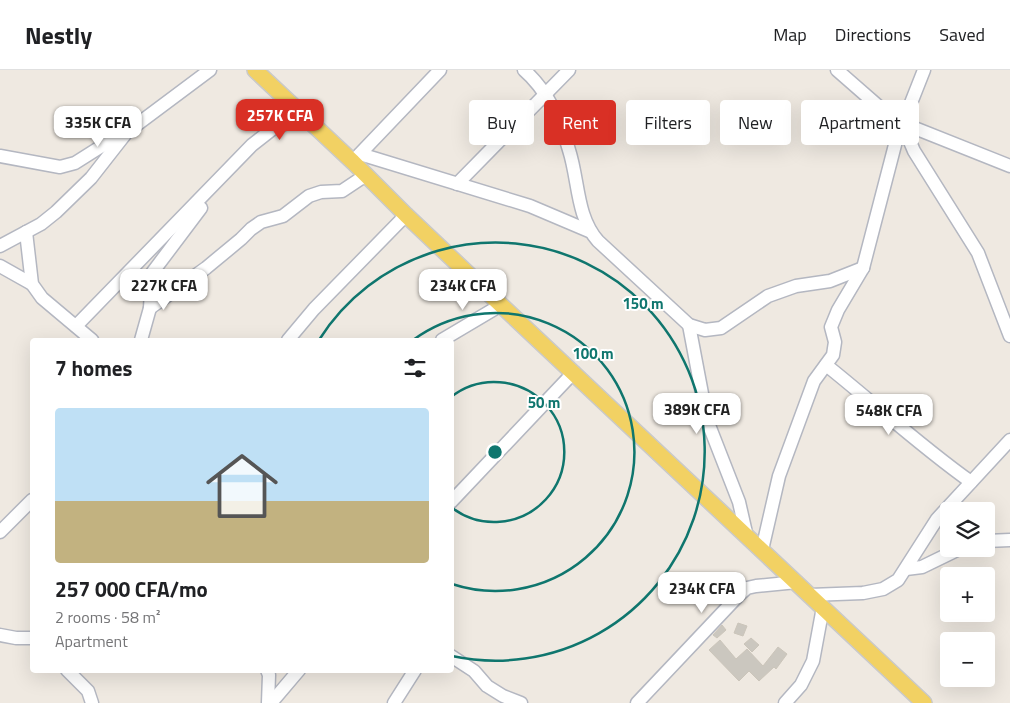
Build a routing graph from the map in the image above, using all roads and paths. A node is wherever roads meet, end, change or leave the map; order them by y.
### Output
1 (210, 70) edge
2 (255, 70) edge
3 (440, 70) edge
4 (524, 70) edge
5 (569, 70) edge
6 (837, 70) edge
7 (924, 70) edge
8 (545, 95) junction
9 (871, 100) edge
10 (912, 100) edge
11 (306, 117) junction
12 (134, 126) junction
13 (919, 130) edge
14 (895, 145) edge
15 (911, 145) edge
16 (246, 152) junction
17 (0, 156) edge
18 (357, 158) junction
19 (1010, 166) edge
20 (366, 175) junction
21 (457, 184) junction
22 (406, 215) junction
23 (589, 231) junction
24 (26, 232) junction
25 (0, 246) edge
26 (0, 266) edge
27 (863, 268) junction
28 (32, 284) junction
29 (501, 305) junction
30 (150, 308) junction
31 (689, 325) junction
32 (76, 326) junction
33 (1010, 336) edge
34 (90, 338) edge
35 (142, 338) edge
36 (290, 338) edge
37 (445, 338) edge
38 (826, 365) junction
39 (574, 372) junction
40 (1010, 440) edge
41 (971, 482) junction
42 (454, 498) edge
43 (30, 502) edge
44 (0, 532) edge
45 (746, 536) junction
46 (1010, 540) edge
47 (995, 541) edge
48 (762, 550) junction
49 (943, 557) edge
50 (906, 569) junction
51 (797, 582) junction
52 (810, 595) junction
53 (823, 607) junction
54 (0, 635) edge
55 (30, 638) edge
56 (454, 658) edge
57 (70, 673) edge
58 (268, 673) edge
59 (296, 673) edge
60 (412, 673) edge
61 (92, 703) edge
62 (270, 703) edge
63 (394, 703) edge
64 (521, 703) edge
65 (637, 703) edge
66 (785, 703) edge
67 (924, 703) edge

1 - 12 street
2 - 11 main road
3 - 18 street
4 - 8 street
5 - 8 street
6 - 9 street
7 - 10 street
8 - 21 street
8 - 23 street
11 - 16 street
11 - 18 main road
12 - 17 street
12 - 24 street
13 - 19 street
14 - 27 street
15 - 33 street
16 - 30 street
16 - 32 street
18 - 20 main road
18 - 21 street
20 - 22 main road
20 - 30 street
21 - 23 street
22 - 29 main road
22 - 36 street
23 - 31 street
24 - 25 street
24 - 28 street
26 - 28 street
27 - 31 street
27 - 38 street
28 - 32 street
29 - 37 street
29 - 39 main road
30 - 35 street
31 - 45 street
32 - 34 street
38 - 41 street
38 - 48 street
39 - 42 street
39 - 45 main road
40 - 41 street
41 - 50 street
43 - 44 street
45 - 48 main road
46 - 47 street
48 - 51 main road
49 - 50 street
50 - 52 street
51 - 52 main road
51 - 65 street
52 - 53 main road
53 - 66 street
53 - 67 main road
54 - 55 street
56 - 64 street
57 - 61 street
58 - 62 street
59 - 62 street
60 - 63 street

